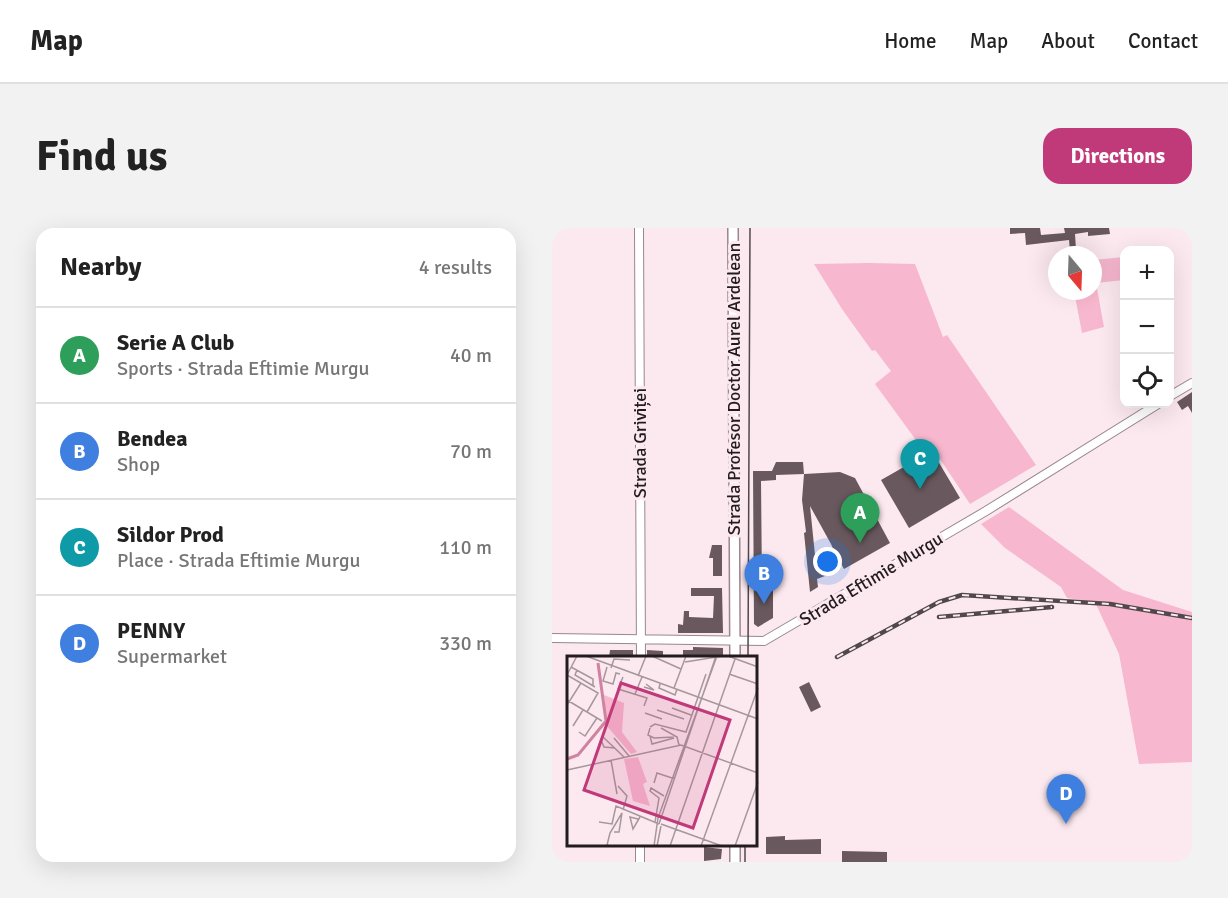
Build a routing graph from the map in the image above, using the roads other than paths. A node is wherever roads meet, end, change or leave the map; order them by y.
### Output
1 (639, 228) edge
2 (733, 228) edge
3 (1192, 383) edge
4 (1174, 394) edge
5 (1152, 408) edge
6 (552, 638) edge
7 (641, 640) junction
8 (734, 642) junction
9 (641, 656) edge
10 (735, 656) edge
11 (640, 847) edge
12 (639, 862) edge

1 - 7 street, Strada Griviței
2 - 8 main road, Strada Profesor Doctor Aurel Ardelean
3 - 4 street
5 - 8 street, Strada Eftimie Murgu
6 - 7 street, Strada Eftimie Murgu
7 - 8 street, Strada Eftimie Murgu
7 - 9 street, Strada Griviței
8 - 10 main road, Strada Profesor Doctor Aurel Ardelean
11 - 12 street

